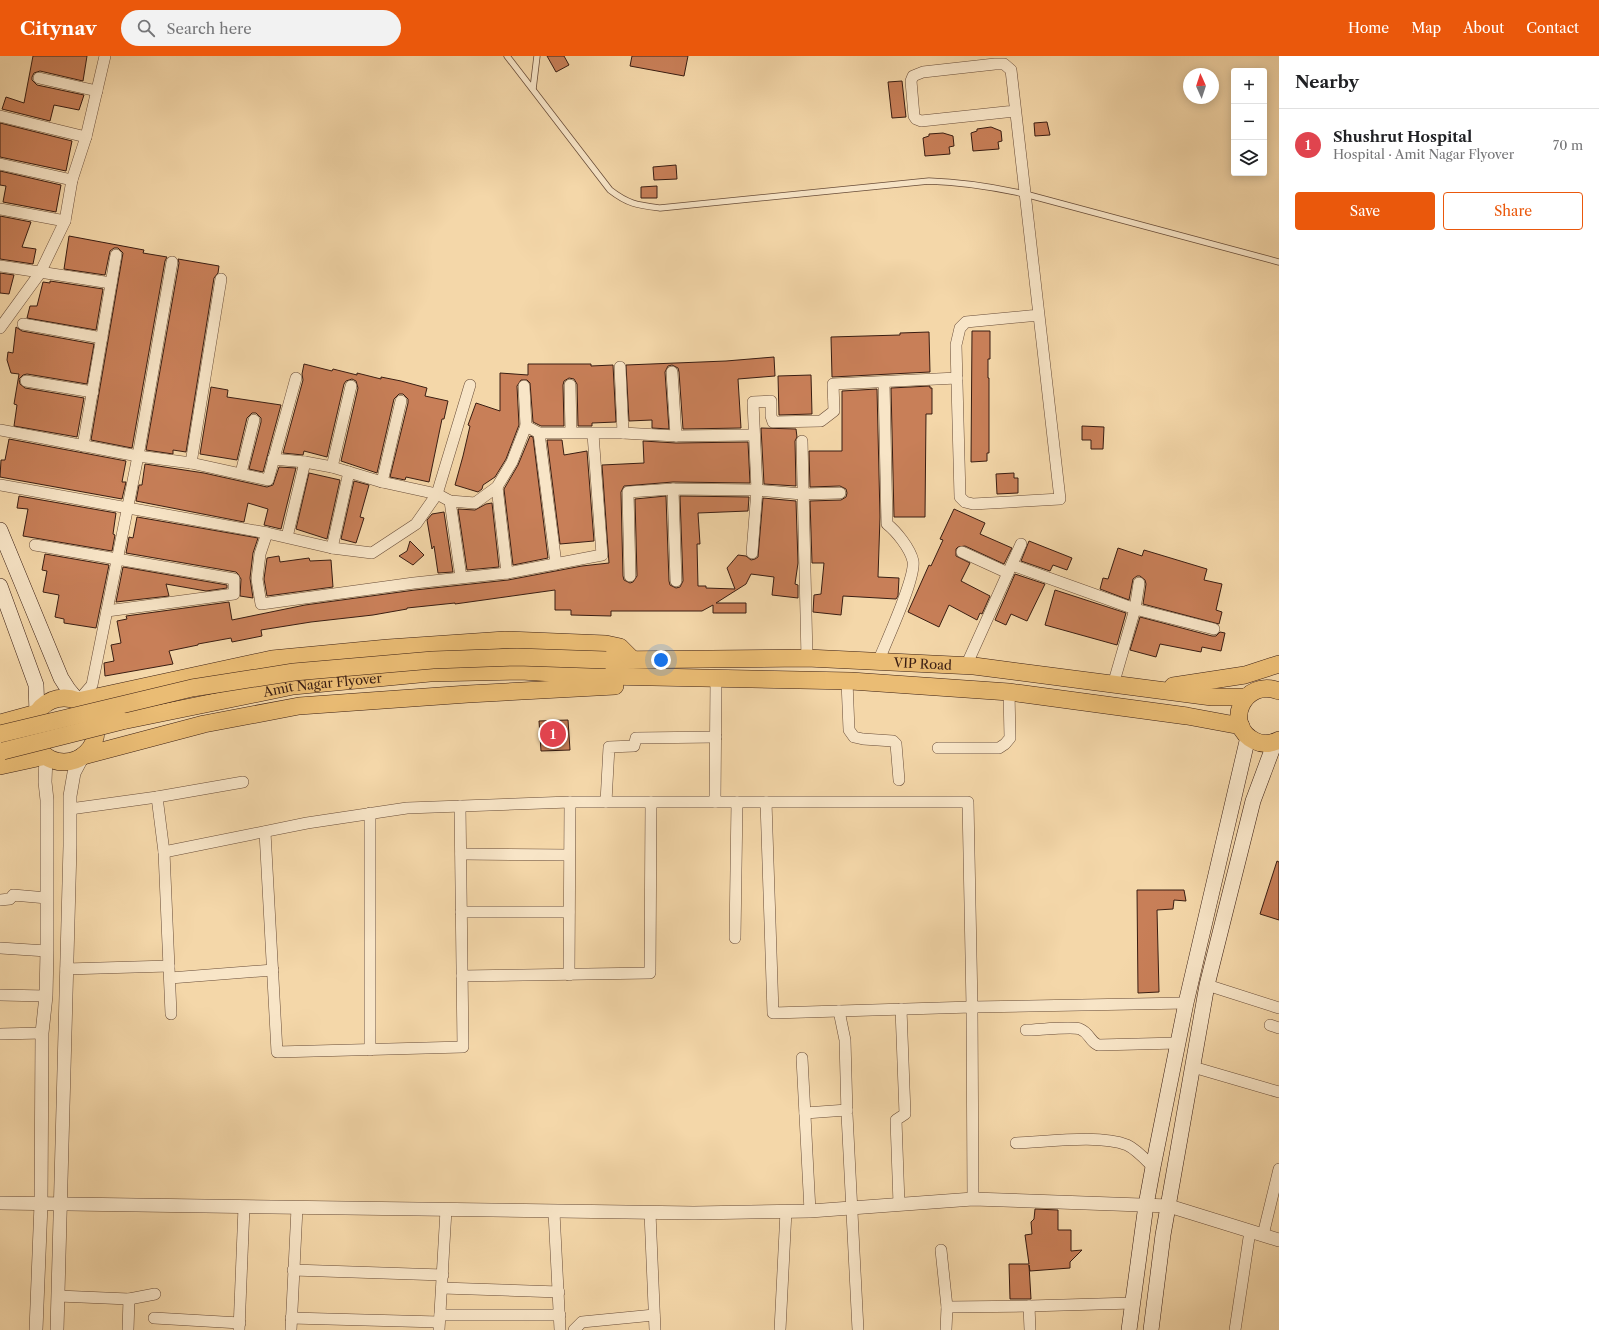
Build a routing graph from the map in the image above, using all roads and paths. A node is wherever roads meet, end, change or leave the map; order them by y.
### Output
1 (105, 56) edge
2 (507, 56) edge
3 (537, 56) edge
4 (39, 78) dead end
5 (533, 89) junction
6 (97, 91) junction
7 (1016, 111) junction
8 (0, 116) edge
9 (86, 137) junction
10 (0, 164) edge
11 (72, 180) junction
12 (1025, 194) junction
13 (0, 209) edge
14 (65, 221) junction
15 (116, 255) dead end
16 (172, 262) dead end
17 (1279, 262) edge
18 (0, 266) edge
19 (40, 273) junction
20 (221, 279) dead end
21 (111, 283) junction
22 (1040, 315) junction
23 (22, 324) dead end
24 (0, 328) edge
25 (102, 338) junction
26 (620, 367) dead end
27 (672, 372) dead end
28 (296, 378) dead end
29 (957, 378) junction
30 (26, 381) dead end
31 (884, 383) junction
32 (470, 385) dead end
33 (570, 385) dead end
34 (351, 386) dead end
35 (524, 386) dead end
36 (93, 392) junction
37 (401, 401) dead end
38 (254, 420) dead end
39 (526, 426) junction
40 (0, 430) edge
41 (571, 432) junction
42 (539, 433) junction
43 (623, 433) junction
44 (593, 434) junction
45 (754, 435) junction
46 (676, 436) junction
47 (802, 441) dead end
48 (83, 446) junction
49 (138, 456) junction
50 (273, 459) junction
51 (305, 462) junction
52 (191, 463) junction
53 (332, 468) junction
54 (349, 472) junction
55 (241, 473) junction
56 (382, 482) junction
57 (0, 484) edge
58 (497, 487) junction
59 (673, 489) junction
60 (757, 490) junction
61 (840, 493) dead end
62 (437, 494) junction
63 (802, 494) junction
64 (450, 501) junction
65 (127, 506) junction
66 (0, 530) edge
67 (267, 533) junction
68 (287, 537) junction
69 (1022, 544) dead end
70 (35, 545) dead end
71 (332, 548) junction
72 (962, 552) dead end
73 (752, 553) dead end
74 (118, 559) junction
75 (556, 564) junction
76 (1010, 569) junction
77 (507, 573) junction
78 (630, 576) dead end
79 (462, 577) junction
80 (676, 581) dead end
81 (1139, 584) dead end
82 (0, 586) edge
83 (1135, 609) junction
84 (107, 611) junction
85 (1214, 629) dead end
86 (807, 658) junction
87 (633, 660) junction
88 (878, 662) junction
89 (1279, 664) edge
90 (966, 666) junction
91 (651, 677) junction
92 (716, 679) junction
93 (847, 681) junction
94 (1113, 685) junction
95 (1276, 688) edge
96 (1151, 690) junction
97 (1009, 692) junction
98 (1246, 697) junction
99 (78, 701) junction
100 (37, 713) junction
101 (0, 723) edge
102 (1244, 732) junction
103 (0, 734) edge
104 (716, 737) junction
105 (1277, 741) edge
106 (938, 748) dead end
107 (0, 752) edge
108 (46, 756) junction
109 (83, 756) junction
110 (0, 766) edge
111 (899, 780) dead end
112 (243, 782) dead end
113 (157, 797) junction
114 (570, 802) junction
115 (606, 802) junction
116 (651, 802) junction
117 (715, 802) junction
118 (737, 802) junction
119 (766, 802) junction
120 (460, 806) junction
121 (70, 809) junction
122 (370, 813) junction
123 (265, 832) junction
124 (164, 852) junction
125 (461, 854) junction
126 (569, 855) junction
127 (47, 898) junction
128 (0, 900) edge
129 (461, 912) junction
130 (569, 912) junction
131 (735, 938) dead end
132 (0, 948) edge
133 (47, 951) junction
134 (169, 966) junction
135 (66, 969) junction
136 (273, 970) junction
137 (568, 974) junction
138 (462, 976) junction
139 (170, 978) junction
140 (1207, 985) junction
141 (0, 995) edge
142 (46, 996) junction
143 (1186, 1003) junction
144 (972, 1007) junction
145 (1279, 1008) edge
146 (900, 1009) junction
147 (839, 1011) junction
148 (171, 1014) dead end
149 (1026, 1030) dead end
150 (42, 1033) junction
151 (0, 1034) edge
152 (1178, 1043) junction
153 (370, 1050) junction
154 (802, 1058) dead end
155 (1193, 1067) junction
156 (1279, 1092) edge
157 (847, 1110) junction
158 (805, 1113) junction
159 (1016, 1143) dead end
160 (1153, 1167) junction
161 (1279, 1169) edge
162 (973, 1199) junction
163 (0, 1203) edge
164 (41, 1204) junction
165 (61, 1204) junction
166 (899, 1204) junction
167 (1146, 1205) junction
168 (1169, 1206) junction
169 (244, 1207) junction
170 (297, 1208) junction
171 (852, 1208) junction
172 (446, 1210) junction
173 (786, 1211) junction
174 (810, 1211) junction
175 (554, 1212) junction
176 (650, 1213) junction
177 (1257, 1233) junction
178 (1279, 1240) edge
179 (941, 1250) dead end
180 (293, 1270) junction
181 (443, 1275) junction
182 (442, 1288) junction
183 (559, 1292) junction
184 (155, 1294) dead end
185 (58, 1296) junction
186 (128, 1299) junction
187 (1133, 1303) junction
188 (1029, 1306) junction
189 (947, 1307) junction
190 (560, 1315) junction
191 (654, 1315) junction
192 (154, 1318) dead end
193 (291, 1318) junction
194 (440, 1322) edge
195 (239, 1327) edge
196 (36, 1330) edge
197 (57, 1330) edge
198 (128, 1330) edge
199 (291, 1330) edge
200 (560, 1330) edge
201 (574, 1330) edge
202 (655, 1330) edge
203 (780, 1330) edge
204 (858, 1330) edge
205 (946, 1330) edge
206 (1030, 1330) edge
207 (1129, 1330) edge
208 (1151, 1330) edge
209 (1235, 1330) edge

1 - 6 street
2 - 5 lane
3 - 5 lane
4 - 6 street
5 - 12 lane
6 - 9 street
7 - 7 street
7 - 12 street
8 - 9 street
9 - 11 street
10 - 11 street
11 - 14 street
12 - 17 lane
12 - 22 street
13 - 14 street
14 - 19 street
15 - 21 street
16 - 49 street
18 - 19 street
19 - 21 street
19 - 24 street
20 - 52 street
21 - 25 street
22 - 29 street
22 - 29 street
23 - 25 street
25 - 36 street
26 - 43 street
27 - 46 street
28 - 50 street
29 - 31 street
30 - 36 street
31 - 45 street
31 - 88 street
32 - 62 street
33 - 41 street
34 - 53 street
35 - 39 street
36 - 48 street
37 - 56 street
38 - 55 street
39 - 42 street
39 - 58 street
40 - 48 street
41 - 42 street
41 - 44 street
42 - 75 street
43 - 44 street
43 - 46 street
44 - 75 street
45 - 46 street
45 - 60 street
47 - 63 street
48 - 49 street
49 - 52 street
49 - 65 street
50 - 51 street
50 - 55 street
51 - 53 street
51 - 68 street
52 - 55 street
53 - 54 street
54 - 56 street
54 - 71 street
56 - 62 street
57 - 65 street
58 - 64 street
58 - 77 street
59 - 60 street
59 - 78 street
59 - 80 street
60 - 63 street
60 - 73 street
61 - 63 street
62 - 64 street
62 - 71 street
63 - 86 street
64 - 79 street
65 - 67 street
65 - 74 street
66 - 99 main road
67 - 68 street
67 - 79 street
68 - 71 street
69 - 76 street
70 - 74 street
72 - 76 street
74 - 84 street
74 - 84 street
75 - 77 street
76 - 83 street
76 - 90 street
77 - 79 street
81 - 83 street
82 - 100 main road
83 - 85 street
83 - 94 street
84 - 99 street
86 - 87 main road, VIP Road
86 - 88 main road, VIP Road
87 - 99 main road
87 - 103 main road, Amit Nagar Flyover, bridge
88 - 90 main road, VIP Road
89 - 96 main road
90 - 94 main road, VIP Road
91 - 92 main road, Amit Nagar Flyover
91 - 107 main road, Amit Nagar Flyover, bridge
91 - 109 main road
92 - 93 main road, VIP Road
92 - 104 street
93 - 97 main road, VIP Road
93 - 111 street
94 - 96 main road, VIP Road
95 - 98 main road
96 - 98 main road, VIP Road
97 - 102 main road, VIP Road
97 - 106 street
98 - 102 main road
99 - 100 main road
99 - 109 main road
100 - 101 main road
100 - 108 main road
102 - 105 main road, VIP Road
102 - 143 main road
104 - 115 street
104 - 117 street
105 - 140 main road
108 - 109 main road
108 - 110 main road
108 - 127 street
109 - 121 street
112 - 113 street
113 - 121 street
113 - 124 street
114 - 115 street
114 - 120 street
114 - 126 street
115 - 116 street
116 - 117 street
116 - 137 street
117 - 118 street
118 - 119 street
118 - 131 street
119 - 144 street
119 - 147 street
120 - 122 street
120 - 125 street
121 - 135 street
122 - 123 street
122 - 153 street
123 - 124 street
123 - 136 street
124 - 134 street
125 - 126 street
125 - 129 street
126 - 130 street
127 - 128 street
127 - 133 street
129 - 130 street
129 - 138 street
130 - 137 street
132 - 133 street
133 - 142 street
134 - 135 street
134 - 139 street
135 - 165 street
136 - 139 street
136 - 153 street
137 - 138 street
138 - 153 street
139 - 148 street
140 - 145 street
140 - 155 main road
141 - 142 street
142 - 150 street
143 - 144 street
143 - 152 main road
144 - 146 street
144 - 162 street
146 - 147 street
146 - 166 street
147 - 157 street
149 - 152 street
150 - 151 street
150 - 164 street
152 - 160 main road
154 - 158 street
155 - 156 street
155 - 168 main road
157 - 158 street
157 - 171 street
158 - 174 street
159 - 160 street
160 - 167 main road
161 - 177 street
162 - 166 street
162 - 167 street
163 - 164 street
164 - 165 street
164 - 196 street
165 - 169 street
165 - 185 street
166 - 171 street
167 - 168 street
167 - 187 main road
168 - 177 street
168 - 208 main road
169 - 170 street
169 - 195 street
170 - 172 street
170 - 180 street
171 - 174 street
171 - 204 street
172 - 175 street
172 - 181 street
173 - 174 street
173 - 176 street
173 - 203 street
175 - 176 street
175 - 183 street
176 - 191 street
177 - 178 street
177 - 209 street
179 - 189 street
180 - 181 street
180 - 193 street
181 - 182 street
182 - 183 street
182 - 194 street
183 - 190 street
184 - 186 street
185 - 186 street
185 - 197 street
186 - 198 street
187 - 188 street
187 - 207 main road
188 - 189 street
188 - 206 street
189 - 205 street
190 - 194 street
190 - 200 street
191 - 201 street
191 - 202 street
192 - 195 street
193 - 194 street
193 - 199 street

